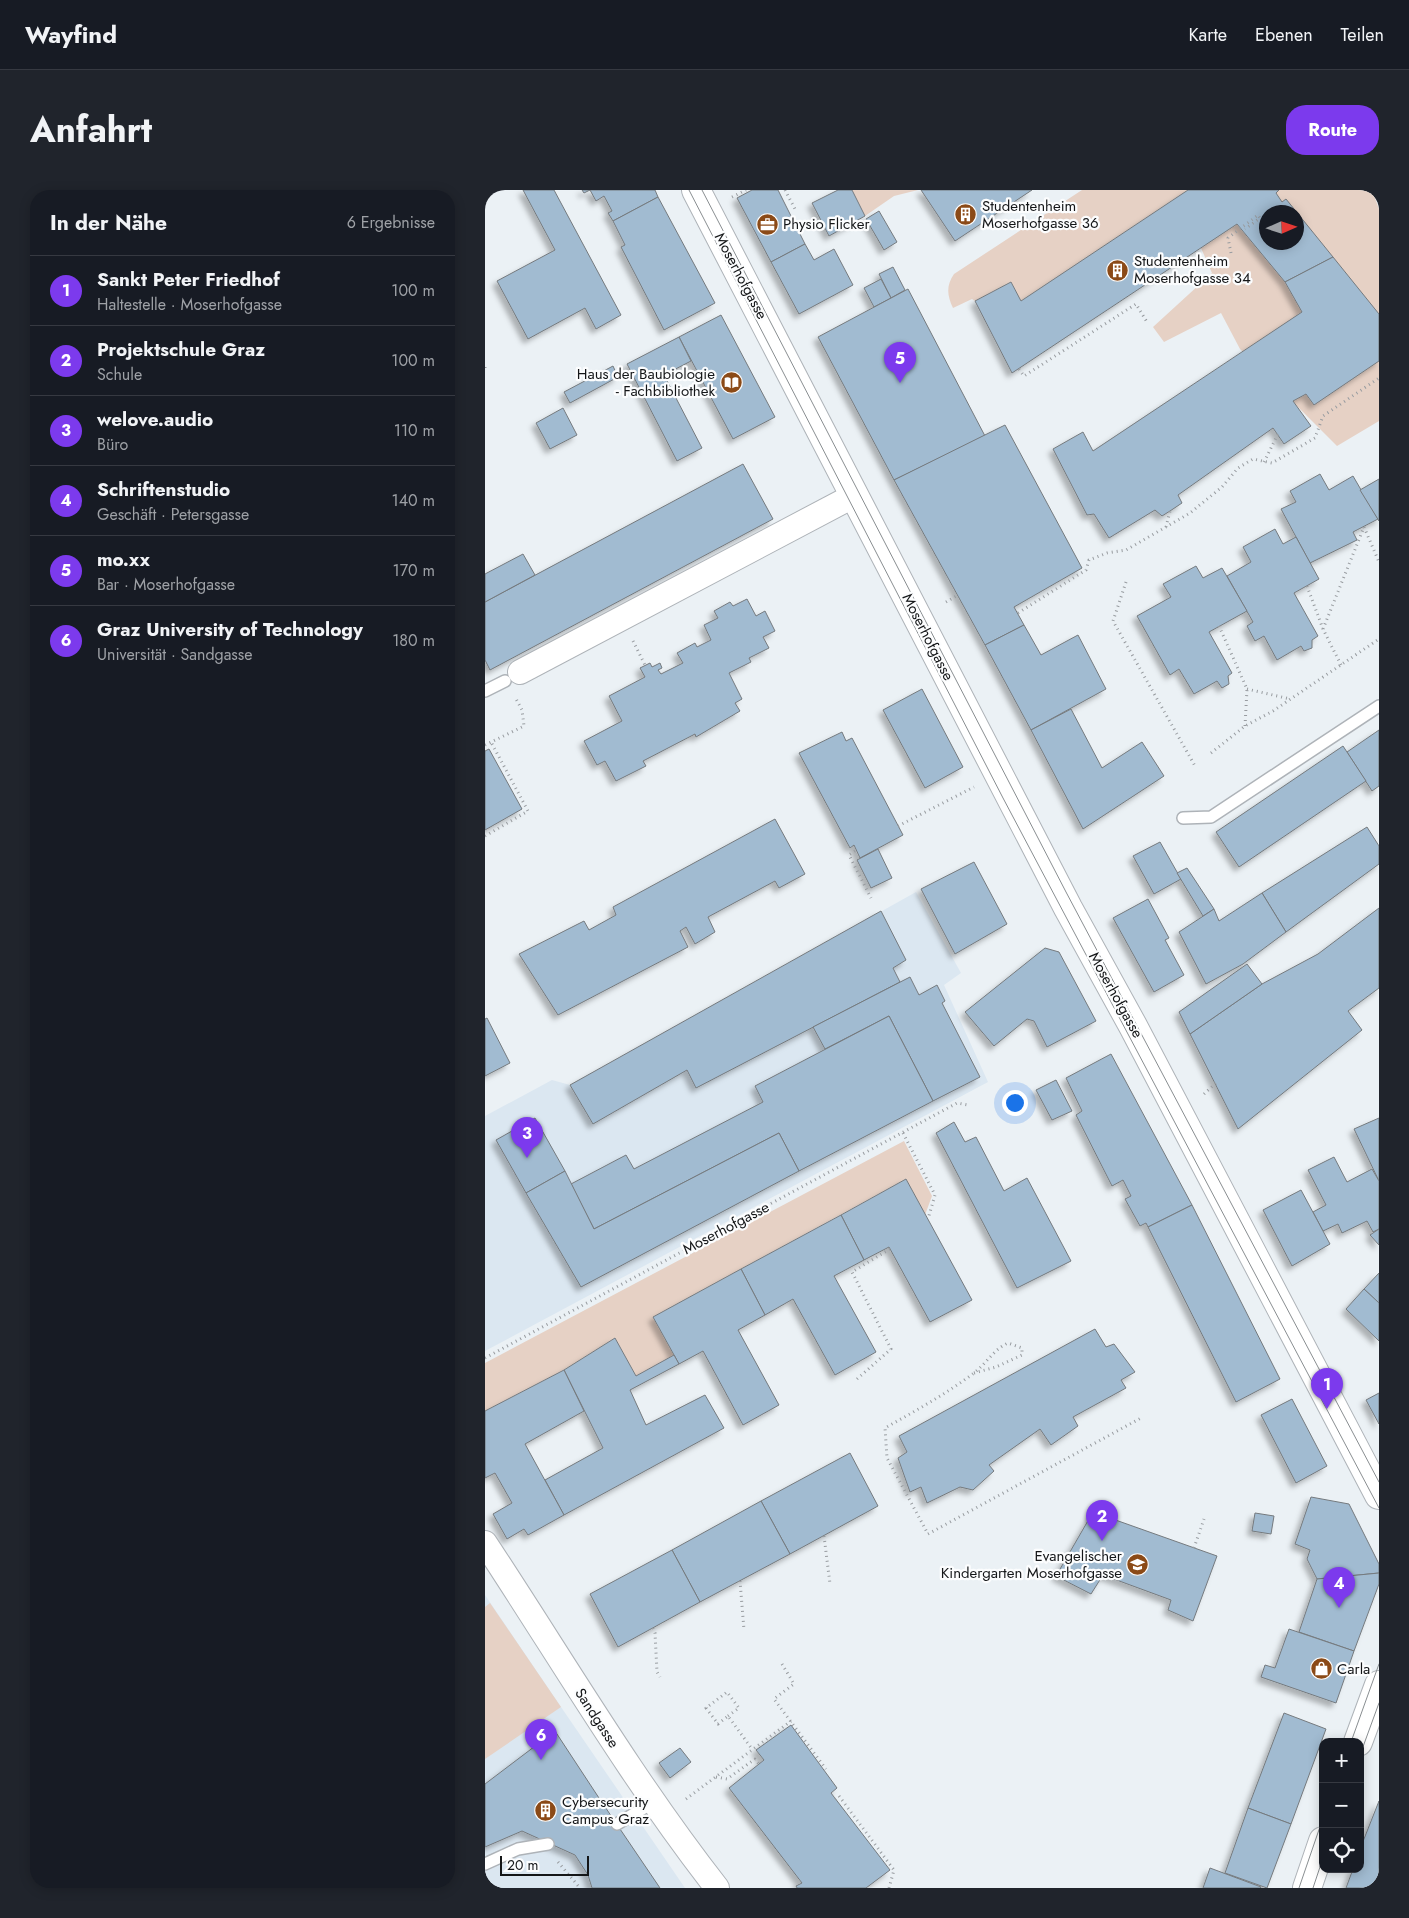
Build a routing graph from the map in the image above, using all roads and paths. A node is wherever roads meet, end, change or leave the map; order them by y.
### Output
1 (696, 190) edge
2 (746, 190) edge
3 (785, 190) edge
4 (732, 197) dead end
5 (795, 209) dead end
6 (1245, 229) dead end
7 (1231, 253) dead end
8 (1147, 322) dead end
9 (1019, 369) dead end
10 (1379, 378) edge
11 (1278, 434) dead end
12 (1264, 462) junction
13 (855, 495) junction
14 (1170, 511) dead end
15 (1166, 527) junction
16 (1379, 562) edge
17 (1126, 582) dead end
18 (1307, 586) dead end
19 (958, 595) dead end
20 (946, 602) dead end
21 (1017, 613) dead end
22 (1219, 626) dead end
23 (1323, 629) junction
24 (629, 633) dead end
25 (1379, 639) edge
26 (1341, 664) junction
27 (645, 666) dead end
28 (513, 677) joint
29 (1247, 689) junction
30 (485, 691) edge
31 (515, 696) dead end
32 (1290, 699) junction
33 (1379, 706) edge
34 (1245, 726) junction
35 (491, 742) junction
36 (485, 745) edge
37 (1211, 753) dead end
38 (1195, 766) dead end
39 (977, 786) dead end
40 (1183, 818) dead end
41 (898, 826) dead end
42 (485, 836) edge
43 (855, 851) dead end
44 (871, 898) dead end
45 (1216, 1083) dead end
46 (1204, 1094) dead end
47 (968, 1104) dead end
48 (903, 1133) junction
49 (928, 1219) dead end
50 (891, 1250) dead end
51 (485, 1358) edge
52 (974, 1373) junction
53 (857, 1379) dead end
54 (1141, 1418) dead end
55 (1379, 1495) edge
56 (1204, 1519) dead end
57 (824, 1536) dead end
58 (485, 1543) edge
59 (1194, 1548) dead end
60 (739, 1581) dead end
61 (830, 1584) dead end
62 (653, 1628) dead end
63 (744, 1630) dead end
64 (782, 1664) dead end
65 (660, 1677) dead end
66 (1379, 1684) edge
67 (728, 1716) junction
68 (791, 1721) junction
69 (1359, 1738) edge
70 (752, 1749) junction
71 (759, 1764) dead end
72 (826, 1769) dead end
73 (715, 1777) junction
74 (835, 1799) dead end
75 (659, 1810) junction
76 (617, 1824) dead end
77 (546, 1844) joint
78 (1319, 1853) edge
79 (485, 1864) edge
80 (580, 1888) edge
81 (717, 1888) edge
82 (889, 1888) edge
83 (1307, 1888) edge

1 - 13 street, Moserhofgasse
2 - 4 path
3 - 5 path
6 - 7 path
8 - 9 path
10 - 12 path
11 - 12 path
12 - 15 path
13 - 28 street
13 - 55 street, Moserhofgasse
14 - 15 path
15 - 21 path
16 - 23 path
17 - 38 path
18 - 23 path
19 - 20 path
22 - 29 path
23 - 26 path
24 - 27 path
25 - 26 path
26 - 32 path
28 - 30 lane
29 - 32 path
29 - 34 path
31 - 35 path
32 - 34 path
33 - 40 lane
34 - 37 path
35 - 36 path
35 - 42 path
39 - 41 path
43 - 44 path
45 - 46 path
47 - 48 path, Moserhofgasse
48 - 49 path
48 - 51 path, Moserhofgasse
50 - 53 path
52 - 52 path
52 - 54 path
56 - 59 path
57 - 61 path
58 - 75 street, Sandgasse
60 - 63 path
62 - 65 path
64 - 68 path
66 - 69 street
67 - 67 path
67 - 70 path
68 - 70 path
68 - 72 path
70 - 73 path
71 - 73 path
73 - 75 path
74 - 82 path
75 - 76 lane
75 - 81 street, Sandgasse
77 - 79 lane
77 - 80 path
78 - 83 street

